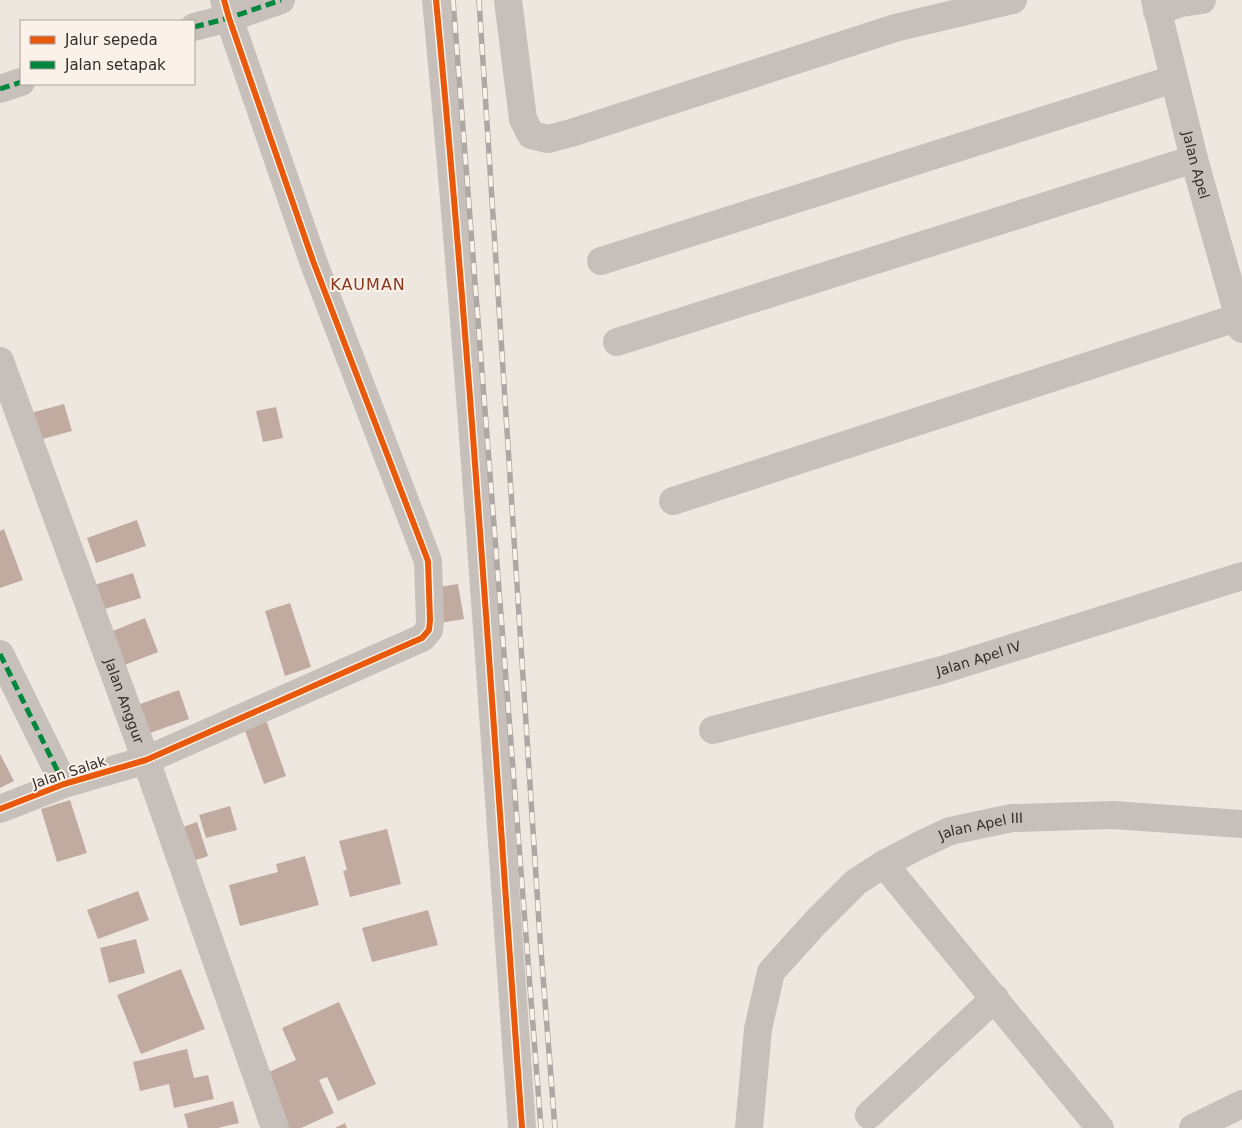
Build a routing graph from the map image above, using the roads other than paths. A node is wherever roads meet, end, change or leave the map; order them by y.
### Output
1 (281, 0) edge
2 (436, 0) edge
3 (508, 0) edge
4 (1013, 0) edge
5 (1202, 0) edge
6 (1156, 5) edge
7 (227, 9) edge
8 (195, 26) edge
9 (1174, 79) junction
10 (20, 82) edge
11 (0, 89) edge
12 (1194, 159) junction
13 (601, 261) dead end
14 (1240, 323) edge
15 (618, 342) dead end
16 (0, 361) edge
17 (673, 502) dead end
18 (1242, 576) edge
19 (0, 654) edge
20 (713, 730) dead end
21 (146, 760) junction
22 (64, 784) junction
23 (0, 809) edge
24 (1242, 824) edge
25 (884, 864) junction
26 (995, 998) junction
27 (1242, 1104) edge
28 (869, 1115) dead end
29 (1195, 1127) edge
30 (275, 1128) edge
31 (522, 1128) edge
32 (749, 1128) edge
33 (1100, 1128) edge

1 - 7 street
2 - 31 street
3 - 4 street
5 - 6 street
6 - 9 street, Jalan Apel
7 - 8 street
7 - 21 street, Jalan Salak
9 - 12 street, Jalan Apel
9 - 13 street
10 - 11 street
12 - 14 street, Jalan Apel
12 - 15 street
14 - 17 street
16 - 21 street, Jalan Anggur
18 - 20 street, Jalan Apel IV
19 - 22 street
21 - 22 street, Jalan Salak
21 - 30 street, Jalan Anggur
22 - 23 street, Jalan Salak
24 - 25 street, Jalan Apel III
25 - 26 street
25 - 32 street, Jalan Apel III
26 - 28 street
26 - 33 street
27 - 29 street

